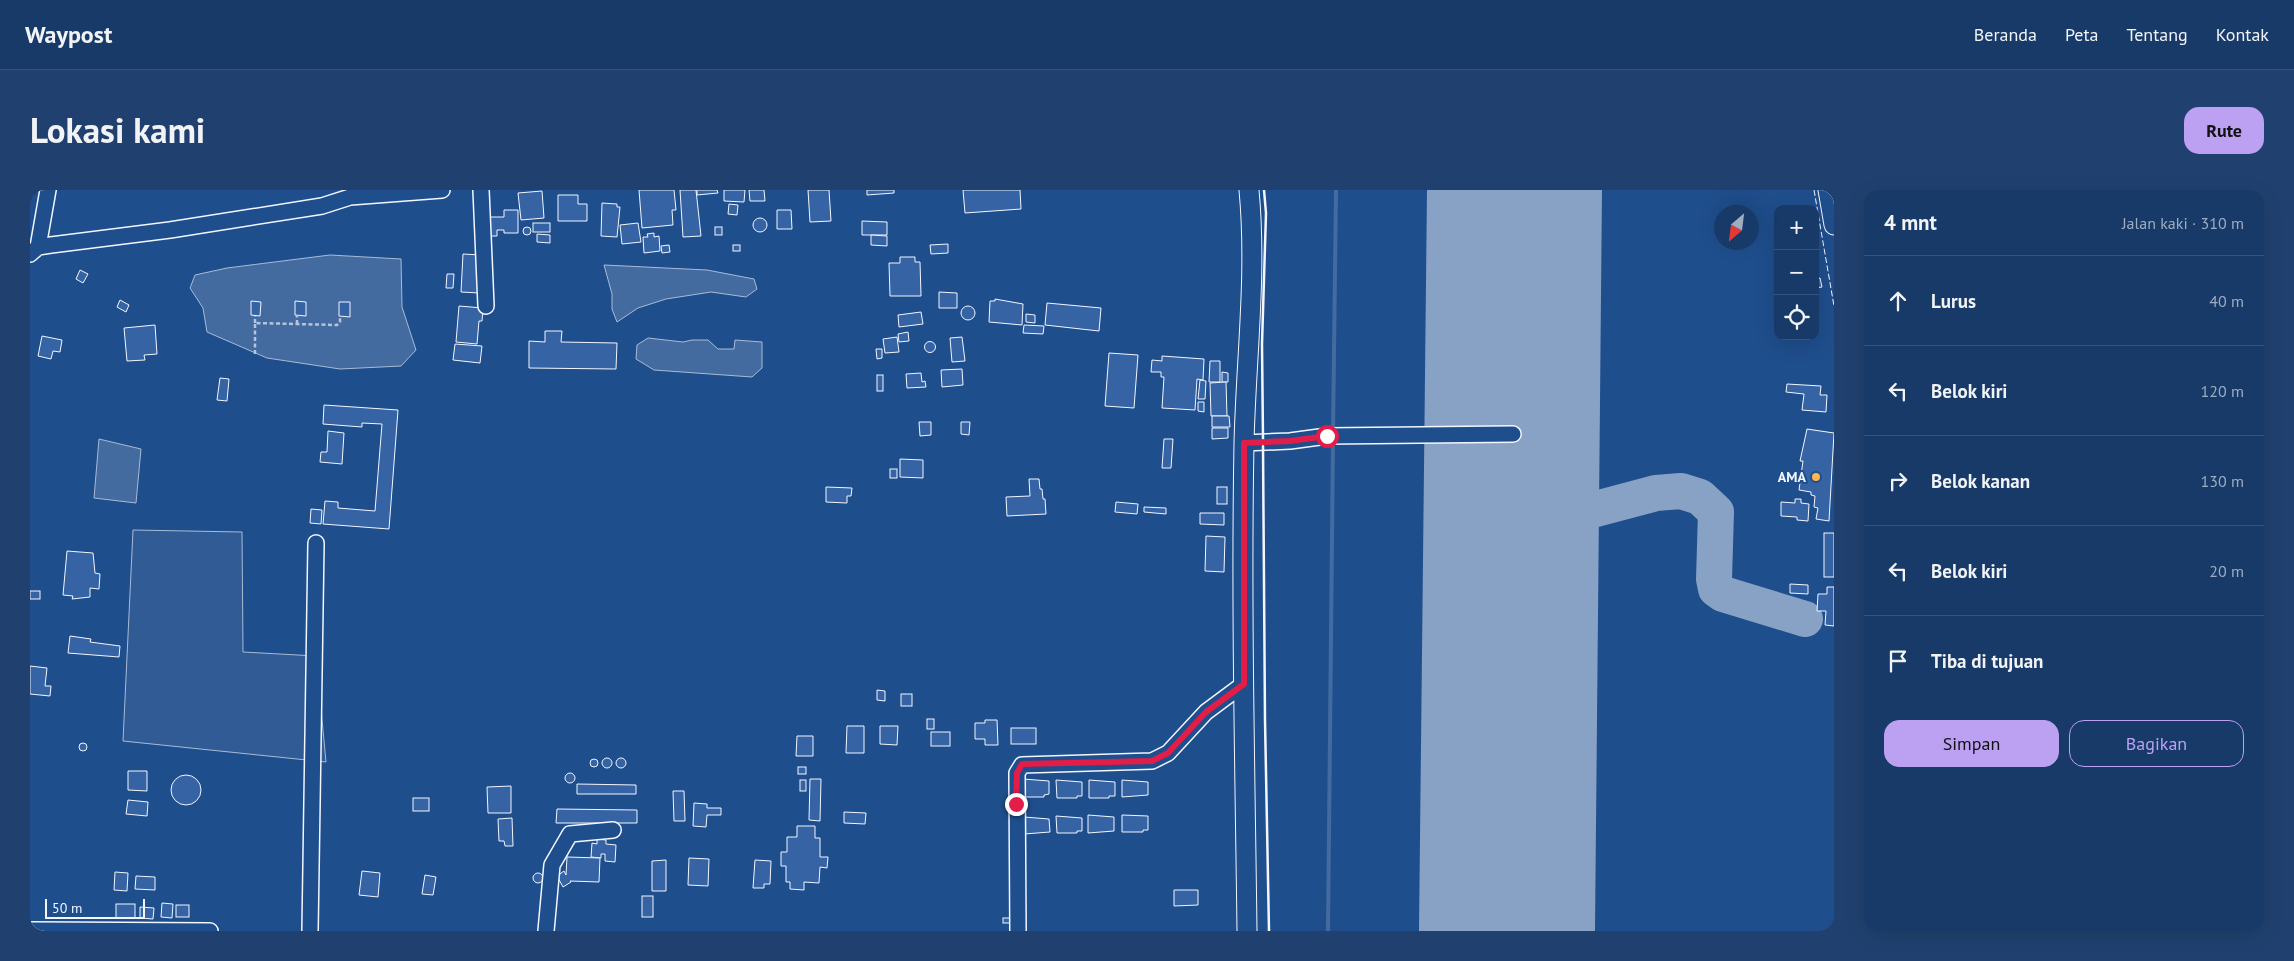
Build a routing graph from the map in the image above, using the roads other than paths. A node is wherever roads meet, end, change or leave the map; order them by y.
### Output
1 (48, 190) edge
2 (442, 190) edge
3 (481, 190) edge
4 (1250, 190) edge
5 (1830, 191) edge
6 (349, 194) edge
7 (1834, 225) edge
8 (34, 251) edge
9 (486, 306) dead end
10 (1513, 434) dead end
11 (1244, 443) junction
12 (316, 543) dead end
13 (1244, 684) junction
14 (614, 830) dead end
15 (30, 930) edge
16 (210, 931) edge
17 (310, 931) edge
18 (546, 931) edge
19 (1018, 931) edge
20 (1247, 931) edge

1 - 8 street
2 - 6 street
3 - 9 street
4 - 11 main road
5 - 7 main road
6 - 8 street
10 - 11 street
11 - 13 main road
12 - 17 street
13 - 19 street
13 - 20 main road
14 - 18 street
15 - 16 street

